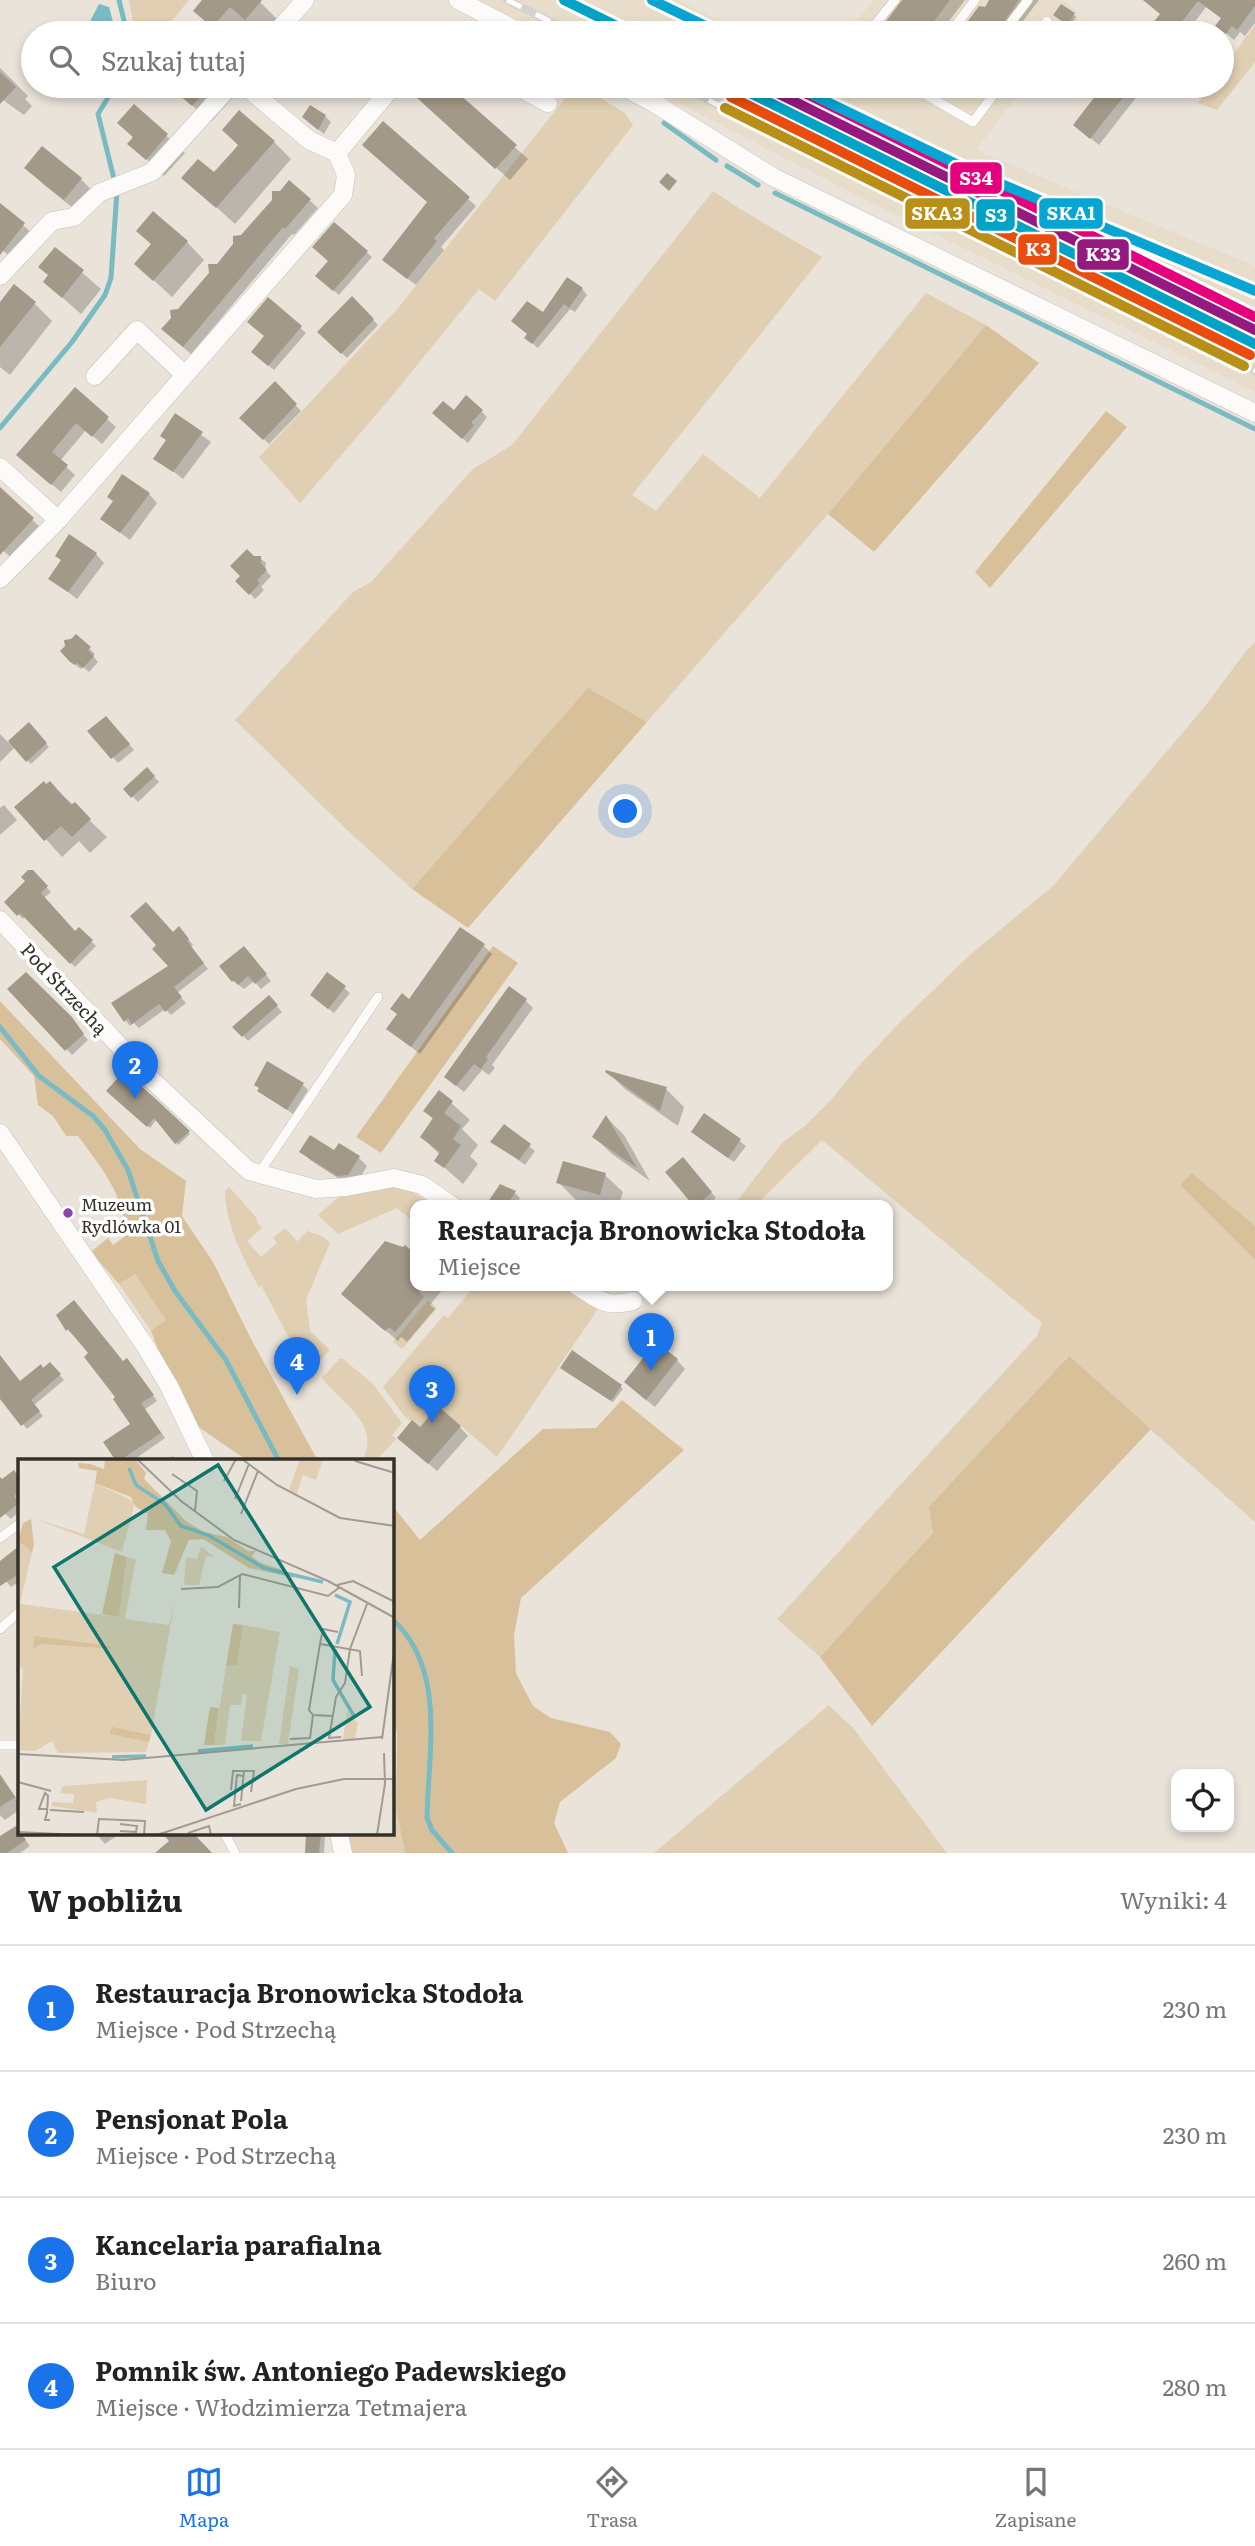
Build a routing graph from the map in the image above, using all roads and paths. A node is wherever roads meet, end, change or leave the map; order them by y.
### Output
1 (305, 0) edge
2 (458, 0) edge
3 (895, 0) edge
4 (975, 0) edge
5 (1028, 0) edge
6 (287, 21) edge
7 (498, 21) edge
8 (878, 21) edge
9 (959, 21) edge
10 (1012, 21) edge
11 (219, 98) edge
12 (259, 98) edge
13 (383, 98) edge
14 (539, 98) edge
15 (645, 98) edge
16 (932, 98) edge
17 (991, 98) edge
18 (548, 103) dead end
19 (337, 153) junction
20 (0, 276) edge
21 (185, 375) junction
22 (95, 376) dead end
23 (1255, 413) edge
24 (0, 467) edge
25 (58, 520) junction
26 (0, 579) edge
27 (0, 920) edge
28 (378, 997) dead end
29 (0, 1133) edge
30 (259, 1173) junction
31 (444, 1200) edge
32 (585, 1291) edge
33 (633, 1301) dead end
34 (204, 1459) edge
35 (18, 1525) edge
36 (0, 1538) edge
37 (18, 1613) edge
38 (0, 1629) edge
39 (0, 1745) edge
40 (18, 1745) edge
41 (226, 1836) edge
42 (235, 1853) edge

1 - 6 street
2 - 7 street
3 - 8 lane
4 - 9 lane
5 - 10 lane
11 - 20 street
12 - 19 street
13 - 19 street
14 - 18 street
15 - 23 street
16 - 17 lane
19 - 21 street
21 - 22 street
21 - 25 street
24 - 25 street
25 - 26 street
27 - 30 street, Pod Strzechą
28 - 30 lane
29 - 34 street
30 - 31 street, Pod Strzechą
32 - 33 street
35 - 36 lane
37 - 38 lane
39 - 40 lane
41 - 42 lane

